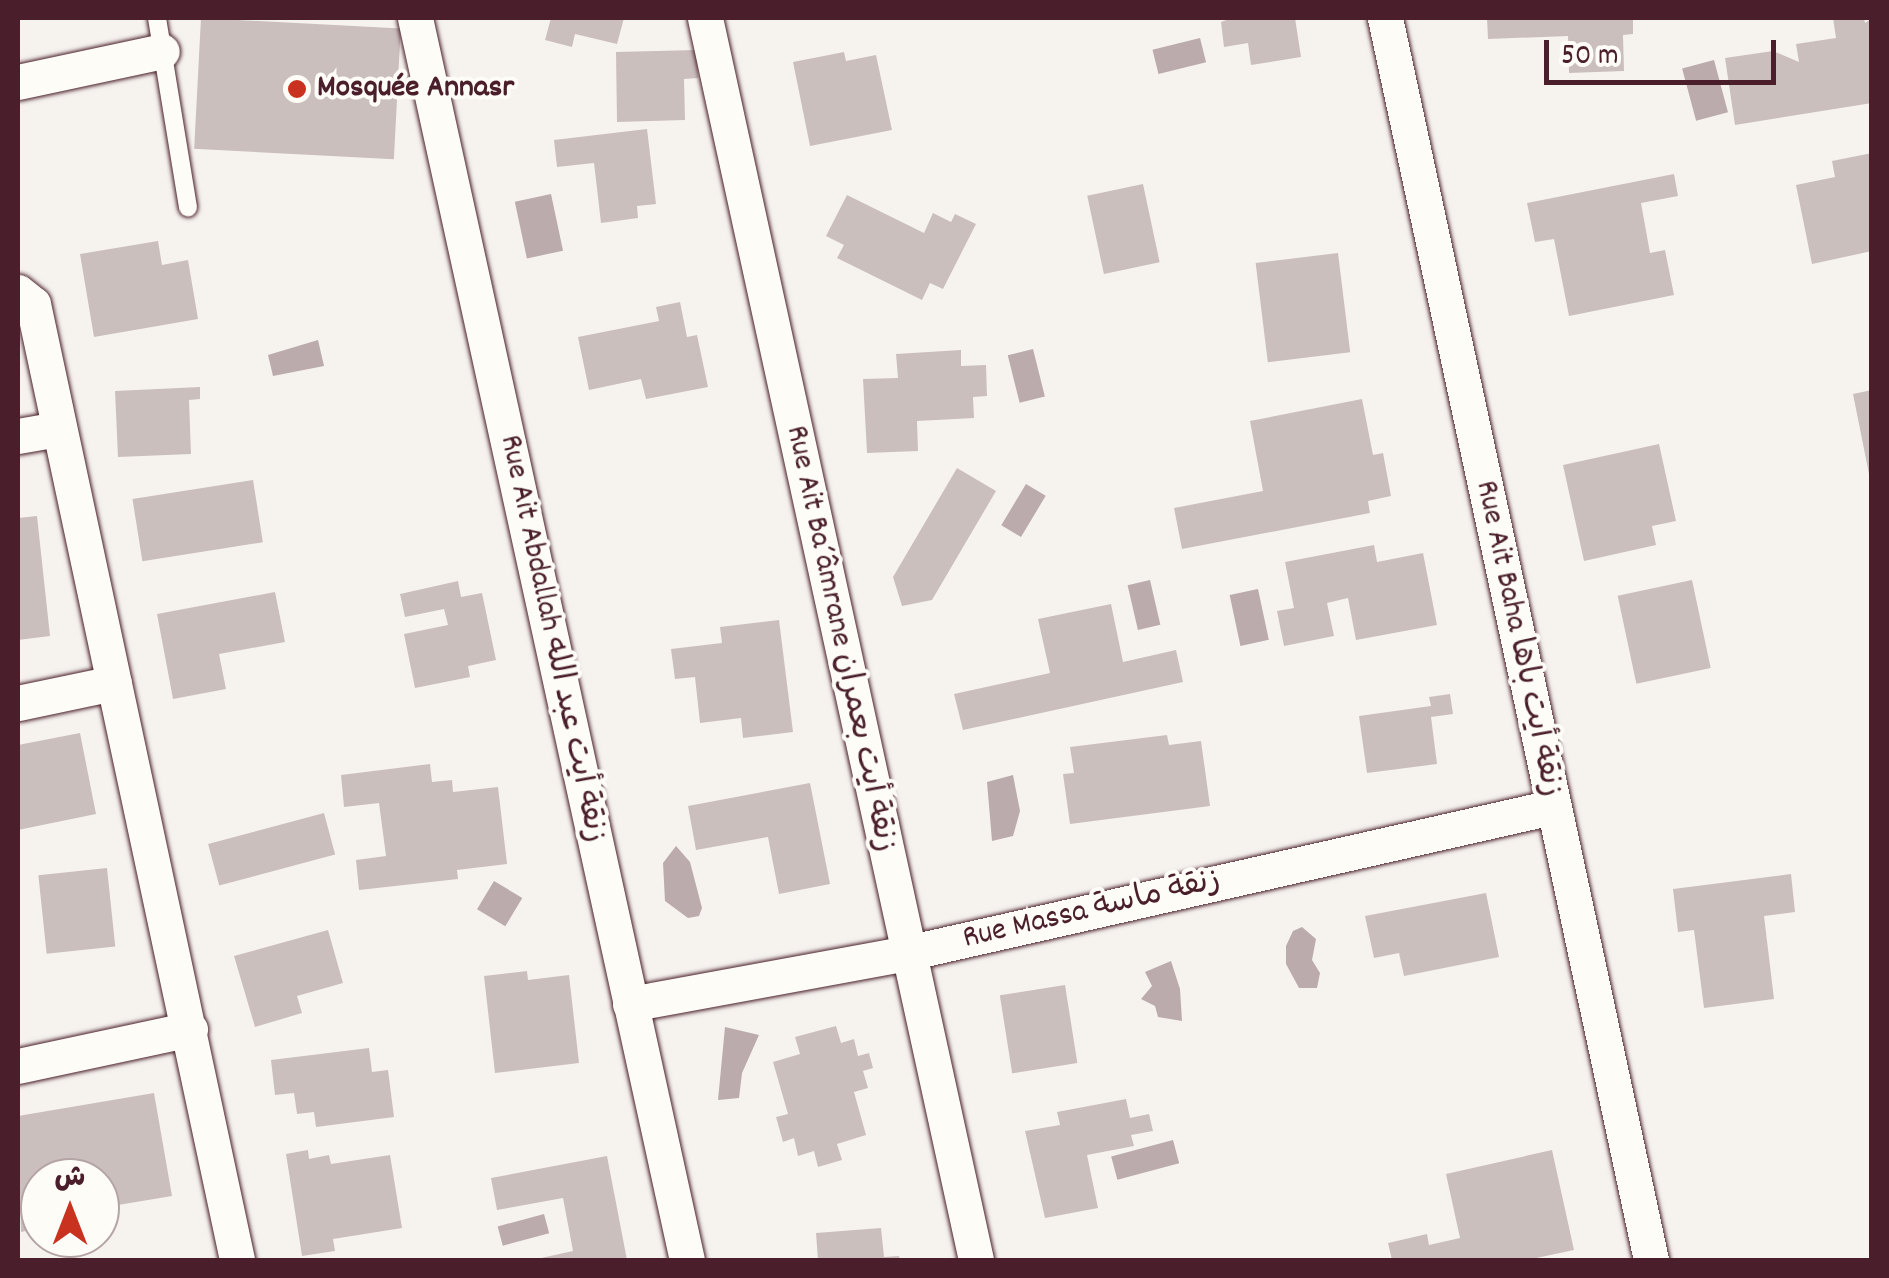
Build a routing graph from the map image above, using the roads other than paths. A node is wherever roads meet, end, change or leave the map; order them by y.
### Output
1 (415, 18) edge
2 (705, 18) edge
3 (1385, 18) edge
4 (159, 34) edge
5 (18, 82) edge
6 (188, 207) dead end
7 (18, 292) edge
8 (56, 429) junction
9 (18, 436) edge
10 (114, 683) junction
11 (18, 703) edge
12 (1552, 807) junction
13 (907, 953) junction
14 (630, 1004) junction
15 (190, 1030) junction
16 (18, 1066) edge
17 (238, 1260) edge
18 (687, 1260) edge
19 (976, 1260) edge
20 (1651, 1260) edge

1 - 14 street, Rue Ait Abdallah زنقة أيت عبد الله
2 - 13 street, Rue Ait Ba´âmrane زنقة أيت بعمران
3 - 12 street, Rue Ait Baha زنقة أيت باها
4 - 5 street
4 - 6 lane
7 - 8 street
8 - 9 street
8 - 10 street
10 - 11 street
10 - 15 street
12 - 13 street, Rue Massa زنقة ماسة
12 - 20 street, Rue Ait Baha زنقة أيت باها
13 - 14 street, Rue Massa زنقة ماسة
13 - 19 street, Rue Ait Ba´âmrane زنقة أيت بعمران
14 - 18 street, Rue Ait Abdallah زنقة أيت عبد الله
15 - 16 street
15 - 17 street

